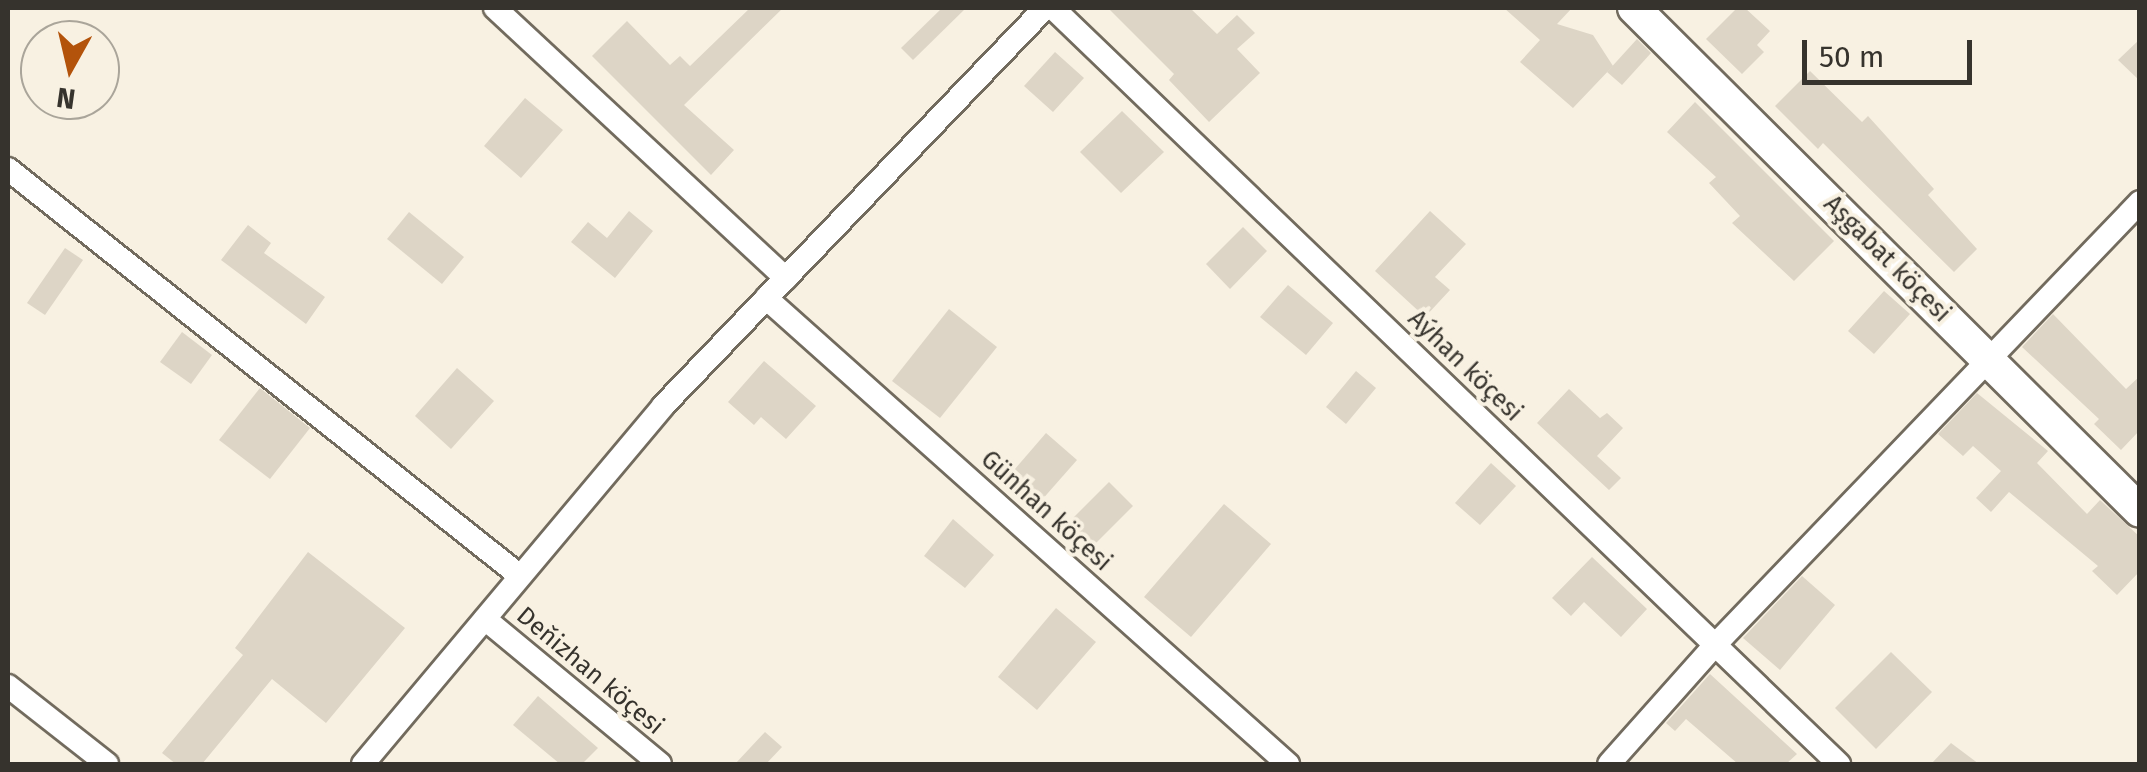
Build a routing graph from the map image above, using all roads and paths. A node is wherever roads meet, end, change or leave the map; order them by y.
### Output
1 (495, 8) edge
2 (1049, 8) edge
3 (1634, 8) edge
4 (8, 169) edge
5 (2140, 202) edge
6 (786, 278) junction
7 (766, 298) junction
8 (1986, 358) junction
9 (2140, 512) edge
10 (518, 575) junction
11 (485, 619) junction
12 (1715, 645) junction
13 (8, 686) edge
14 (107, 764) edge
15 (363, 764) edge
16 (660, 764) edge
17 (1288, 764) edge
18 (1609, 764) edge
19 (1838, 764) edge

1 - 6 street
2 - 6 street
2 - 12 street, Aýhan köçesi
3 - 8 street, Aşgabat köçesi
4 - 10 street
5 - 8 street
6 - 7 street
7 - 10 street
7 - 17 street, Günhan köçesi
8 - 9 street, Aşgabat köçesi
8 - 12 street
10 - 11 street
11 - 15 street
11 - 16 street, Deňizhan köçesi
12 - 18 street
12 - 19 street, Aýhan köçesi
13 - 14 street

